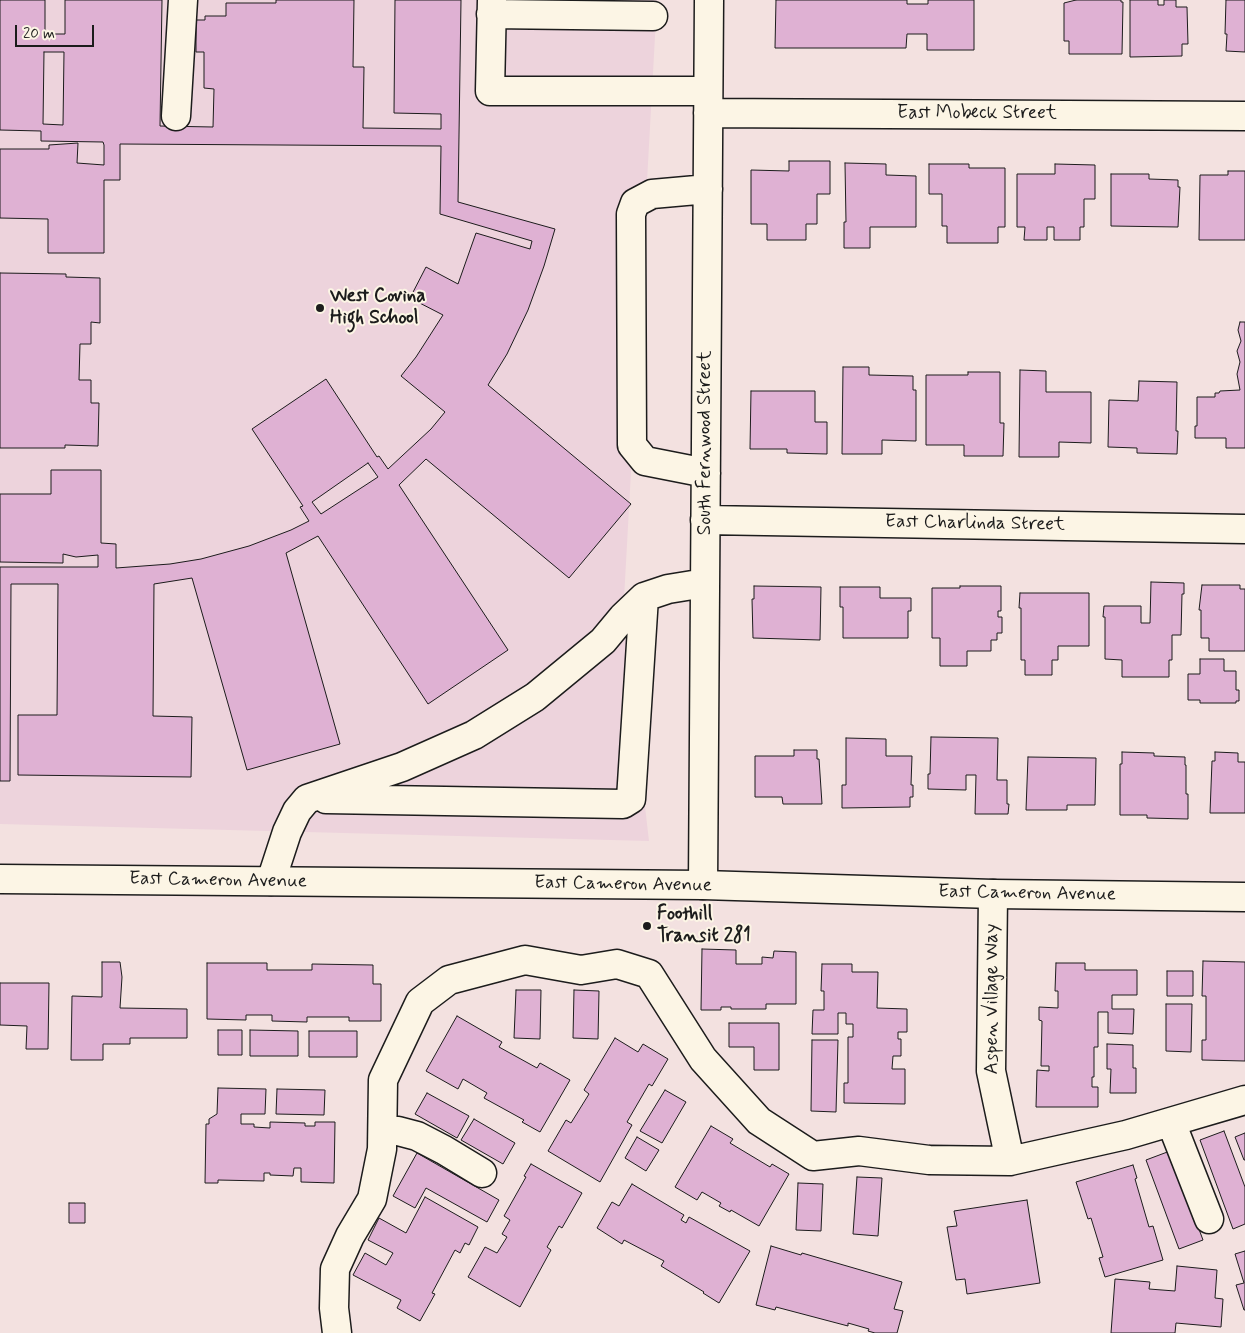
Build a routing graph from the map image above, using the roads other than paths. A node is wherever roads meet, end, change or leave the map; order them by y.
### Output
1 (183, 0) edge
2 (709, 0) edge
3 (491, 7) edge
4 (653, 16) dead end
5 (708, 102) junction
6 (176, 116) dead end
7 (1245, 116) edge
8 (708, 189) junction
9 (706, 473) junction
10 (706, 520) junction
11 (1245, 529) edge
12 (705, 583) junction
13 (644, 598) junction
14 (308, 799) junction
15 (0, 879) edge
16 (271, 881) junction
17 (703, 885) junction
18 (993, 894) junction
19 (1245, 897) edge
20 (1245, 1100) edge
21 (1171, 1122) junction
22 (383, 1130) junction
23 (1010, 1161) junction
24 (482, 1174) dead end
25 (1209, 1219) dead end
26 (337, 1333) edge

1 - 6 street
2 - 5 street, South Fernwood Street
3 - 4 street
3 - 5 street, East Mobeck Street
5 - 7 street, East Mobeck Street
5 - 8 street, South Fernwood Street
8 - 9 street, South Fernwood Street
8 - 9 street
9 - 10 street, South Fernwood Street
10 - 11 street, East Charlinda Street
10 - 12 street, South Fernwood Street
12 - 13 street
12 - 17 street, South Fernwood Street
13 - 14 street
13 - 14 street
14 - 16 street
15 - 16 street, East Cameron Avenue
16 - 17 street, East Cameron Avenue
17 - 18 street, East Cameron Avenue
18 - 19 street, East Cameron Avenue
18 - 23 street, Aspen Village Way
20 - 21 street
21 - 23 street
21 - 25 street
22 - 23 street
22 - 24 street
22 - 26 street

